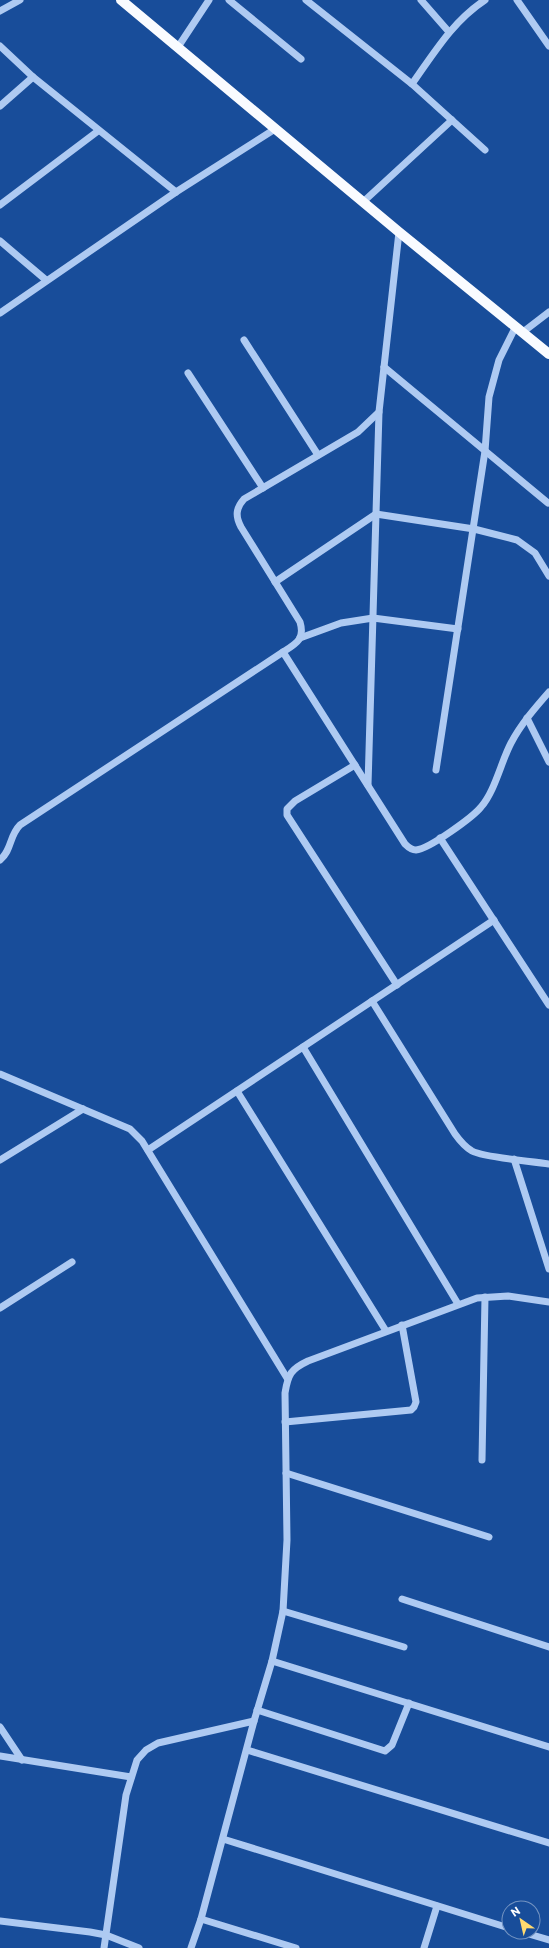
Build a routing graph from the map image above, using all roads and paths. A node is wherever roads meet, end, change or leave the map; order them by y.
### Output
1 (20, 0) edge
2 (121, 0) edge
3 (209, 0) edge
4 (229, 0) edge
5 (306, 0) edge
6 (421, 0) edge
7 (485, 0) edge
8 (517, 0) edge
9 (2, 9) edge
10 (449, 32) junction
11 (0, 46) edge
12 (549, 46) edge
13 (178, 47) junction
14 (301, 59) dead end
15 (33, 77) junction
16 (412, 84) junction
17 (0, 106) edge
18 (452, 120) junction
19 (275, 129) junction
20 (98, 131) junction
21 (485, 150) dead end
22 (176, 192) junction
23 (363, 202) junction
24 (0, 205) edge
25 (399, 232) junction
26 (0, 242) edge
27 (46, 280) junction
28 (549, 312) edge
29 (0, 313) edge
30 (520, 329) junction
31 (244, 340) dead end
32 (549, 354) edge
33 (384, 367) junction
34 (188, 373) dead end
35 (379, 412) junction
36 (486, 452) junction
37 (318, 455) junction
38 (263, 488) junction
39 (548, 503) dead end
40 (376, 514) junction
41 (474, 529) junction
42 (549, 576) edge
43 (275, 582) junction
44 (373, 618) junction
45 (458, 629) junction
46 (300, 638) junction
47 (283, 652) junction
48 (549, 692) edge
49 (527, 718) junction
50 (549, 762) edge
51 (355, 765) junction
52 (436, 770) dead end
53 (368, 786) junction
54 (440, 838) junction
55 (0, 860) edge
56 (494, 920) junction
57 (397, 985) junction
58 (372, 1001) junction
59 (549, 1005) edge
60 (303, 1047) junction
61 (0, 1074) edge
62 (237, 1091) junction
63 (83, 1109) junction
64 (148, 1150) junction
65 (514, 1159) junction
66 (0, 1160) edge
67 (549, 1164) edge
68 (72, 1262) dead end
69 (549, 1269) edge
70 (485, 1297) junction
71 (549, 1302) edge
72 (458, 1304) junction
73 (0, 1308) edge
74 (402, 1325) junction
75 (386, 1331) junction
76 (287, 1378) junction
77 (285, 1422) junction
78 (482, 1460) dead end
79 (286, 1473) junction
80 (489, 1537) dead end
81 (402, 1599) dead end
82 (283, 1611) junction
83 (404, 1647) dead end
84 (549, 1647) edge
85 (272, 1661) junction
86 (409, 1704) junction
87 (257, 1710) junction
88 (254, 1721) junction
89 (0, 1727) edge
90 (549, 1747) edge
91 (247, 1750) junction
92 (0, 1756) edge
93 (22, 1760) junction
94 (131, 1777) junction
95 (223, 1838) junction
96 (549, 1844) edge
97 (437, 1906) junction
98 (201, 1919) junction
99 (0, 1921) edge
100 (501, 1926) edge
101 (106, 1936) junction
102 (104, 1948) edge
103 (139, 1948) edge
104 (191, 1948) edge
105 (296, 1948) edge
106 (424, 1948) edge

1 - 9 street
2 - 13 main road
3 - 13 street
4 - 14 street
5 - 16 street
6 - 10 street
7 - 10 street
8 - 12 street
10 - 16 street
11 - 15 street
13 - 19 main road
15 - 17 street
15 - 20 street
16 - 18 street
18 - 21 street
18 - 23 street
19 - 22 street
19 - 23 main road
20 - 22 street
20 - 24 street
22 - 27 street
23 - 25 main road
25 - 30 main road
25 - 33 street
26 - 27 street
27 - 29 street
28 - 30 street
30 - 32 main road
30 - 36 street
31 - 37 street
33 - 35 street
33 - 36 street
34 - 38 street
35 - 37 street
35 - 40 street
36 - 39 street
36 - 41 street
37 - 38 street
38 - 43 street
40 - 41 street
40 - 43 street
40 - 44 street
41 - 42 street
41 - 45 street
43 - 46 street
44 - 45 street
44 - 46 street
44 - 53 street
45 - 52 street
46 - 47 street
47 - 51 street
47 - 55 street
48 - 49 street
49 - 50 street
49 - 54 street
51 - 53 street
51 - 57 street
53 - 54 street
54 - 56 street
56 - 57 street
56 - 59 street
57 - 58 street
58 - 60 street
58 - 65 street
60 - 62 street
60 - 72 street
61 - 63 street
62 - 64 street
62 - 75 street
63 - 64 street
63 - 66 street
64 - 76 street
65 - 67 street
65 - 69 street
68 - 73 street
70 - 71 street
70 - 72 street
70 - 78 street
72 - 74 street
74 - 75 street
74 - 77 street
75 - 76 street
76 - 77 street
77 - 79 street
79 - 80 street
79 - 82 street
81 - 84 street
82 - 83 street
82 - 85 street
85 - 86 street
85 - 87 street
86 - 87 street
86 - 90 street
87 - 88 street
88 - 91 street
88 - 94 street
89 - 93 street
91 - 95 street
91 - 96 street
92 - 93 street
93 - 94 street
94 - 101 street
95 - 97 street
95 - 98 street
97 - 100 street
97 - 106 street
98 - 104 street
98 - 105 street
99 - 101 street
101 - 102 street
101 - 103 street

